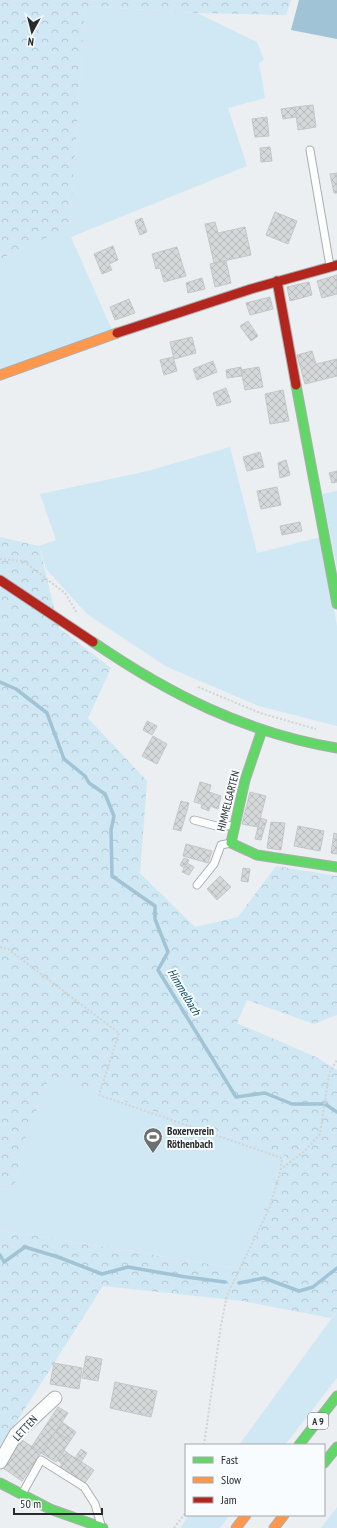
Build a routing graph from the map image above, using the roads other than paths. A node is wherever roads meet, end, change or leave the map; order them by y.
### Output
1 (310, 150) dead end
2 (334, 266) edge
3 (277, 281) junction
4 (0, 375) edge
5 (0, 580) edge
6 (337, 604) edge
7 (262, 730) junction
8 (337, 748) edge
9 (194, 820) dead end
10 (234, 825) junction
11 (230, 843) junction
12 (337, 867) edge
13 (196, 885) dead end
14 (337, 1396) edge
15 (55, 1398) dead end
16 (301, 1444) edge
17 (337, 1447) edge
18 (0, 1462) edge
19 (325, 1462) edge
20 (0, 1483) edge
21 (22, 1494) junction
22 (245, 1516) edge
23 (283, 1516) edge
24 (102, 1528) edge
25 (236, 1528) edge
26 (274, 1528) edge

1 - 2 lane
2 - 3 main road
3 - 4 main road
3 - 6 main road
5 - 7 main road
7 - 8 main road
7 - 10 main road, HIMMELGARTEN
9 - 10 lane
10 - 11 main road, HIMMELGARTEN
11 - 12 main road, HIMMELGARTEN
11 - 13 lane
14 - 16 main road, A 9
15 - 18 street, LETTEN
17 - 19 main road
20 - 21 main road
21 - 24 main road
21 - 24 lane
22 - 25 main road
23 - 26 main road

